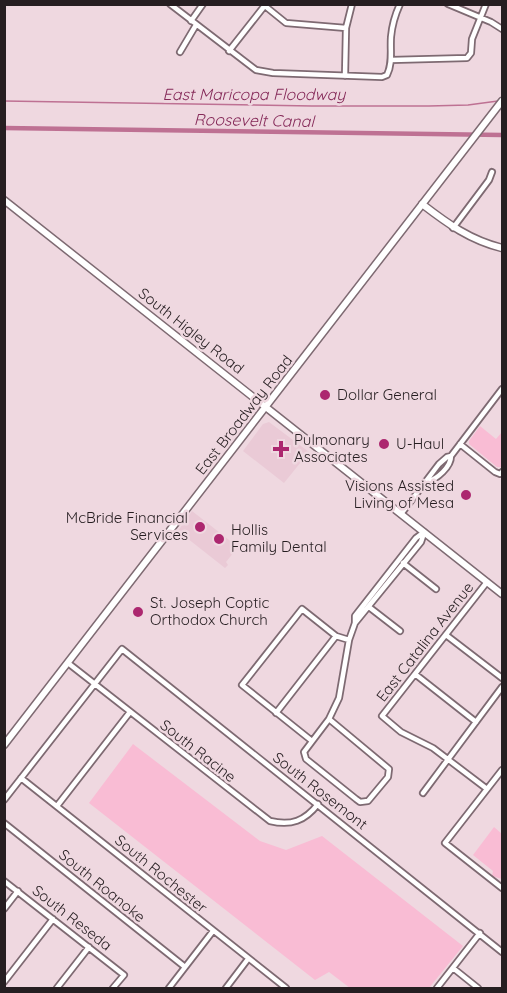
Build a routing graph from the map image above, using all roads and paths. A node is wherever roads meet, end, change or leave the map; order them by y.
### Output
1 (170, 4) edge
2 (203, 4) edge
3 (352, 4) edge
4 (400, 4) edge
5 (448, 4) edge
6 (486, 4) edge
7 (265, 5) edge
8 (480, 18) junction
9 (191, 21) junction
10 (196, 25) junction
11 (346, 28) junction
12 (502, 29) edge
13 (229, 51) junction
14 (180, 52) dead end
15 (391, 60) junction
16 (345, 76) junction
17 (502, 100) edge
18 (492, 172) dead end
19 (4, 200) edge
20 (422, 204) junction
21 (453, 228) junction
22 (502, 248) edge
23 (502, 389) edge
24 (266, 406) junction
25 (460, 444) junction
26 (501, 473) edge
27 (401, 513) junction
28 (424, 532) junction
29 (399, 560) junction
30 (404, 564) junction
31 (487, 582) junction
32 (436, 589) dead end
33 (502, 594) edge
34 (365, 603) junction
35 (370, 607) junction
36 (355, 623) junction
37 (400, 631) dead end
38 (446, 635) junction
39 (336, 636) junction
40 (349, 640) junction
41 (68, 663) junction
42 (415, 674) junction
43 (502, 678) edge
44 (95, 684) junction
45 (502, 687) edge
46 (130, 712) junction
47 (276, 713) junction
48 (329, 719) junction
49 (476, 722) junction
50 (312, 741) junction
51 (4, 745) edge
52 (449, 759) junction
53 (502, 770) edge
54 (21, 778) junction
55 (487, 789) junction
56 (423, 793) dead end
57 (4, 800) edge
58 (318, 804) junction
59 (57, 806) junction
60 (4, 823) edge
61 (4, 881) edge
62 (502, 888) edge
63 (18, 891) junction
64 (4, 909) edge
65 (53, 919) junction
66 (213, 932) junction
67 (480, 933) junction
68 (89, 947) junction
69 (502, 952) edge
70 (248, 959) junction
71 (185, 967) junction
72 (453, 968) junction
73 (4, 982) edge
74 (57, 988) edge
75 (114, 988) edge
76 (169, 988) edge
77 (226, 988) edge
78 (283, 988) edge
79 (437, 988) edge
80 (478, 988) edge

1 - 9 street
2 - 9 street
3 - 11 street
4 - 15 street
5 - 8 street
6 - 8 street
7 - 11 street
7 - 13 street
8 - 12 street
8 - 15 street
9 - 10 street
10 - 13 street
10 - 14 street
11 - 16 street
13 - 16 street
15 - 16 street
17 - 20 main road, East Broadway Road
18 - 21 street
19 - 24 main road, South Higley Road
20 - 21 main road
20 - 24 main road, East Broadway Road
21 - 22 main road
23 - 25 street
24 - 27 main road, South Higley Road
24 - 41 main road, East Broadway Road
25 - 26 street
25 - 27 street
27 - 28 main road, South Higley Road
28 - 29 street
28 - 30 street
28 - 31 main road, South Higley Road
29 - 30 street
29 - 34 street
30 - 32 street
30 - 35 street
31 - 33 main road, South Higley Road
31 - 38 street, East Catalina Avenue
34 - 35 street
34 - 36 street
35 - 36 street
35 - 37 street
36 - 40 street
38 - 42 street, East Catalina Avenue
38 - 43 street
39 - 40 street
39 - 47 street
39 - 47 street
40 - 48 street
41 - 44 street, South Racine
41 - 51 main road, East Broadway Road
42 - 49 street
42 - 52 street, East Catalina Avenue
44 - 46 street, South Racine
44 - 54 street
44 - 58 street, South Rosemont
45 - 49 street
46 - 58 street, South Racine
46 - 59 street
47 - 50 street
48 - 50 street
48 - 50 street
49 - 52 street
52 - 55 street
52 - 56 street
53 - 55 street
54 - 57 street
54 - 59 street, South Rochester
55 - 62 street
58 - 67 street, South Rosemont
59 - 66 street, South Rochester
60 - 71 street, South Roanoke
61 - 63 street, South Reseda
63 - 64 street
63 - 65 street, South Reseda
65 - 68 street, South Reseda
65 - 73 street
66 - 70 street, South Rochester
66 - 71 street
67 - 69 street, South Rosemont
67 - 72 street
68 - 74 street
68 - 75 street, South Reseda
70 - 77 street
70 - 78 street, South Rochester
71 - 76 street
72 - 79 street
72 - 80 street

